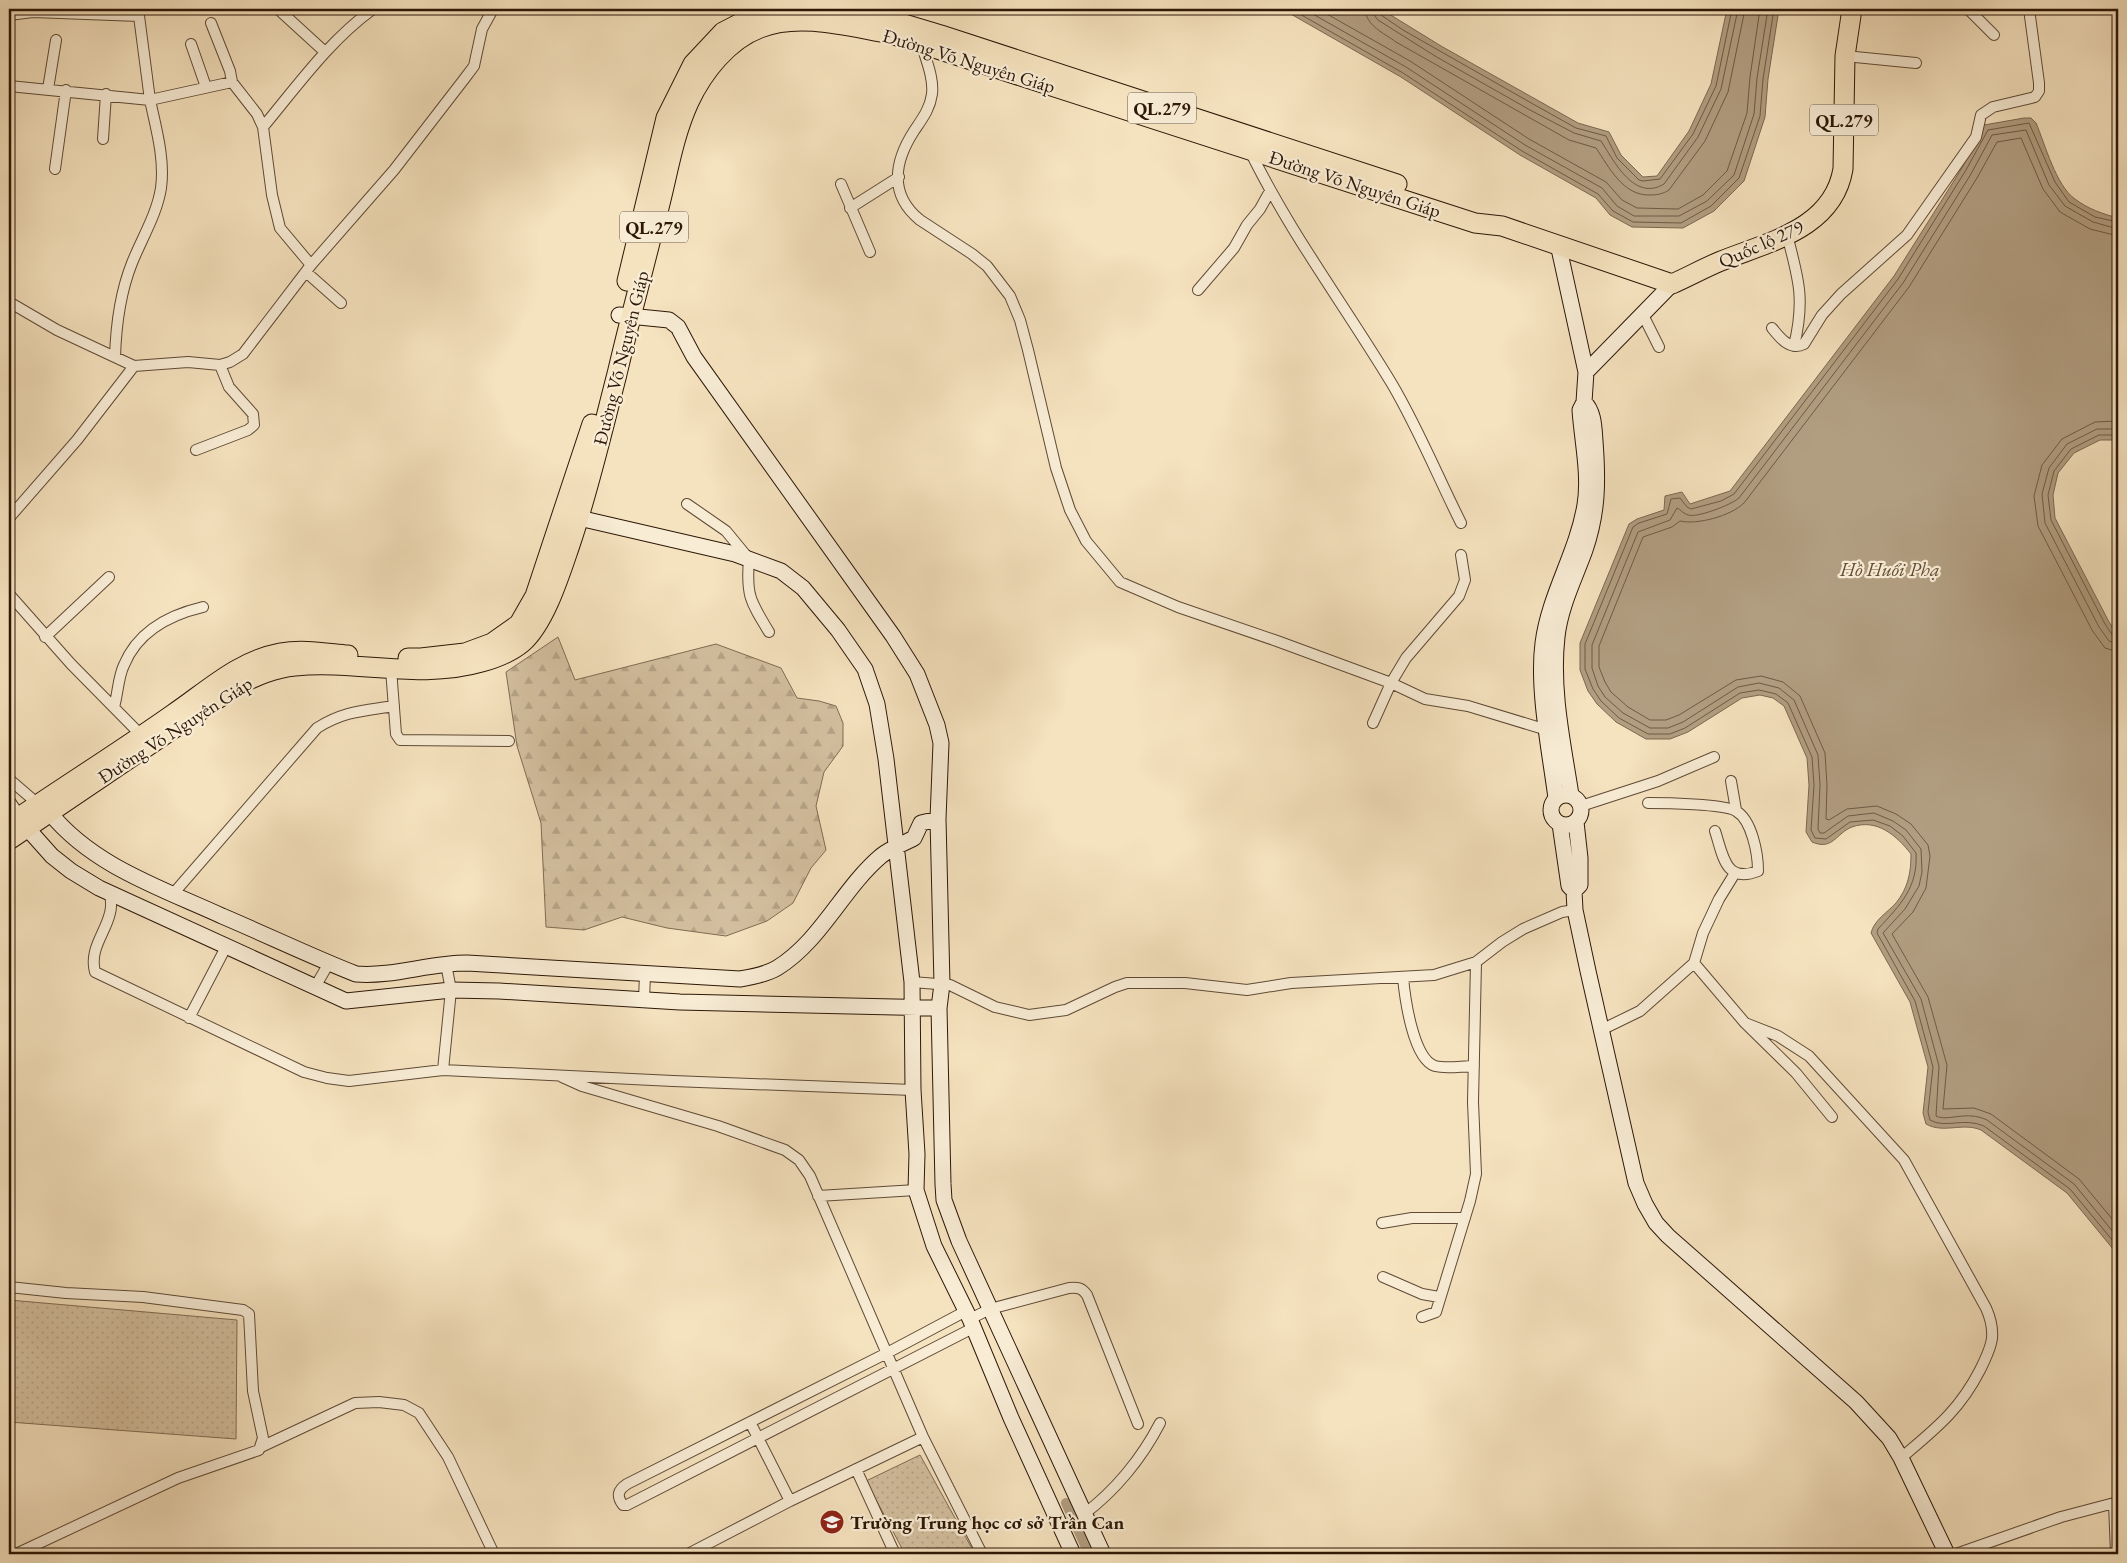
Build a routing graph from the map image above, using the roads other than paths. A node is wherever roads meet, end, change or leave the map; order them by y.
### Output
1 (278, 9) edge
2 (373, 9) edge
3 (493, 9) edge
4 (783, 9) edge
5 (1852, 9) edge
6 (1968, 9) edge
7 (2029, 9) edge
8 (139, 12) edge
9 (755, 12) edge
10 (827, 13) edge
11 (9, 16) edge
12 (211, 23) dead end
13 (1994, 35) dead end
14 (920, 36) junction
15 (56, 40) dead end
16 (191, 44) dead end
17 (325, 52) junction
18 (1845, 56) junction
19 (1916, 63) dead end
20 (232, 82) junction
21 (9, 86) edge
22 (206, 87) junction
23 (48, 89) junction
24 (66, 90) junction
25 (106, 94) junction
26 (150, 100) junction
27 (263, 127) junction
28 (103, 139) dead end
29 (1262, 150) junction
30 (55, 168) dead end
31 (899, 176) junction
32 (841, 184) dead end
33 (1270, 191) junction
34 (850, 208) junction
35 (1787, 235) junction
36 (1558, 244) junction
37 (870, 252) dead end
38 (308, 268) junction
39 (1672, 284) junction
40 (1198, 290) dead end
41 (9, 302) edge
42 (341, 303) dead end
43 (1643, 315) junction
44 (625, 316) junction
45 (1772, 328) dead end
46 (1794, 346) junction
47 (1659, 347) dead end
48 (115, 357) junction
49 (220, 365) junction
50 (134, 366) junction
51 (1586, 372) junction
52 (1584, 402) junction
53 (196, 450) dead end
54 (687, 504) dead end
55 (9, 518) edge
56 (579, 518) junction
57 (1461, 523) dead end
58 (1461, 555) dead end
59 (749, 559) junction
60 (110, 576) dead end
61 (9, 594) edge
62 (202, 607) dead end
63 (769, 632) dead end
64 (46, 637) junction
65 (392, 669) junction
66 (1391, 683) junction
67 (394, 706) junction
68 (114, 707) junction
69 (1373, 723) dead end
70 (1547, 730) junction
71 (142, 735) junction
72 (509, 742) dead end
73 (1714, 757) dead end
74 (9, 779) edge
75 (1731, 781) dead end
76 (9, 800) edge
77 (1570, 800) junction
78 (1648, 803) dead end
79 (44, 809) junction
80 (1736, 810) junction
81 (938, 820) junction
82 (1576, 822) junction
83 (19, 823) edge
84 (1560, 824) junction
85 (1715, 831) dead end
86 (9, 840) edge
87 (896, 846) junction
88 (1734, 874) junction
89 (1574, 890) junction
90 (110, 893) junction
91 (173, 894) junction
92 (1575, 910) junction
93 (226, 947) junction
94 (1476, 962) junction
95 (1694, 963) junction
96 (328, 965) junction
97 (447, 965) junction
98 (645, 975) junction
99 (1403, 978) junction
100 (912, 982) junction
101 (317, 983) junction
102 (942, 984) junction
103 (450, 985) junction
104 (644, 995) junction
105 (912, 1008) junction
106 (939, 1008) junction
107 (189, 1018) junction
108 (1745, 1023) junction
109 (1602, 1030) junction
110 (1474, 1066) junction
111 (444, 1070) junction
112 (559, 1075) junction
113 (913, 1090) junction
114 (1832, 1117) dead end
115 (916, 1190) junction
116 (818, 1196) junction
117 (1465, 1218) junction
118 (1382, 1223) dead end
119 (1383, 1277) dead end
120 (9, 1286) edge
121 (1439, 1297) junction
122 (990, 1309) junction
123 (1422, 1317) dead end
124 (969, 1319) junction
125 (887, 1353) junction
126 (894, 1369) junction
127 (750, 1422) junction
128 (1160, 1423) dead end
129 (1138, 1424) dead end
130 (923, 1437) junction
131 (758, 1438) junction
132 (261, 1447) junction
133 (1901, 1458) junction
134 (856, 1469) junction
135 (790, 1502) junction
136 (2116, 1503) edge
137 (1084, 1514) junction
138 (16, 1554) edge
139 (494, 1554) edge
140 (688, 1554) edge
141 (894, 1554) edge
142 (982, 1554) edge
143 (1073, 1554) edge
144 (1103, 1554) edge
145 (1947, 1554) edge
146 (1956, 1554) edge
147 (2116, 1554) edge

1 - 17 street
2 - 17 street
3 - 38 street
4 - 9 highway, Đường Võ Nguyên Giáp / QL.279
5 - 18 highway, Quốc lộ 279 / QL.279
6 - 13 street
7 - 46 street
8 - 11 street
8 - 26 street
9 - 44 highway, Đường Võ Nguyên Giáp / QL.279
10 - 14 highway, Đường Võ Nguyên Giáp / QL.279
10 - 44 highway, Đường Võ Nguyên Giáp / QL.279
12 - 20 street
14 - 29 highway, Đường Võ Nguyên Giáp / QL.279
14 - 31 street
15 - 23 street
16 - 22 street
17 - 27 street
18 - 19 street
18 - 35 highway, Quốc lộ 279 / QL.279
20 - 22 street
20 - 27 street
21 - 23 street
22 - 26 street
23 - 24 street
24 - 25 street
24 - 30 street
25 - 26 street
25 - 28 street
26 - 48 street
27 - 38 street
29 - 33 street
29 - 36 highway, Đường Võ Nguyên Giáp / QL.279
31 - 34 street
31 - 66 street
32 - 34 street
33 - 40 street
33 - 57 street
34 - 37 street
35 - 39 highway, Quốc lộ 279 / QL.279
35 - 46 street
36 - 39 highway, QL.279
36 - 51 street
38 - 42 street
38 - 49 street
39 - 43 street
41 - 48 street
43 - 47 street
43 - 51 street
44 - 56 highway, Đường Võ Nguyên Giáp / QL.279
44 - 71 highway, Đường Võ Nguyên Giáp / QL.279
44 - 81 street
45 - 46 street
48 - 50 street
49 - 50 street
49 - 53 street
50 - 55 street
51 - 52 street
52 - 70 street
52 - 77 street
54 - 59 street
56 - 59 street
56 - 65 highway, Đường Võ Nguyên Giáp / QL.279
58 - 66 street
59 - 63 street
59 - 87 street
60 - 64 street
61 - 64 street
62 - 68 street
64 - 68 street
65 - 67 street
65 - 79 highway, Đường Võ Nguyên Giáp / QL.279
66 - 69 street
66 - 70 street
67 - 72 street
67 - 91 street
68 - 71 street
70 - 77 street
71 - 79 highway, Đường Võ Nguyên Giáp / QL.279
73 - 77 street
74 - 79 street
75 - 80 street
76 - 83 street
77 - 82 street
77 - 84 street
78 - 80 street
79 - 83 highway, Đường Võ Nguyên Giáp / QL.279
79 - 91 street
80 - 88 street
81 - 87 street
81 - 102 street
82 - 84 street
82 - 89 street
83 - 86 highway, Đường Võ Nguyên Giáp / QL.279
83 - 90 street
84 - 89 street
85 - 88 street
87 - 98 street
87 - 100 street
88 - 95 street
89 - 92 street
90 - 93 street
90 - 107 street
91 - 96 street
92 - 94 street
92 - 109 street
93 - 101 street
93 - 107 street
94 - 99 street
94 - 110 street
95 - 108 street
95 - 109 street
96 - 97 street
96 - 101 street
97 - 98 street
97 - 103 street
98 - 104 street
99 - 102 street
99 - 110 street
100 - 102 street
100 - 105 street
101 - 103 street
102 - 106 street
103 - 104 street
103 - 111 street
104 - 105 street
105 - 106 street
105 - 113 street
106 - 122 street
107 - 111 street
108 - 114 street
108 - 133 street
109 - 133 street
110 - 117 street
111 - 112 street
112 - 113 street
112 - 116 street
113 - 115 street
115 - 116 street
115 - 124 street
116 - 125 street
117 - 118 street
117 - 121 street
119 - 121 street
120 - 132 street
121 - 123 street
122 - 124 street
122 - 129 street
122 - 137 street
124 - 125 street
124 - 126 street
124 - 143 street
125 - 126 street
125 - 127 street
126 - 130 street
126 - 131 street
127 - 131 street
127 - 131 street
128 - 137 street
130 - 134 street
130 - 142 street
131 - 135 street
132 - 138 street
132 - 139 street
133 - 145 street
134 - 135 street
134 - 141 street
135 - 140 street
136 - 146 street
136 - 147 street
137 - 144 street

